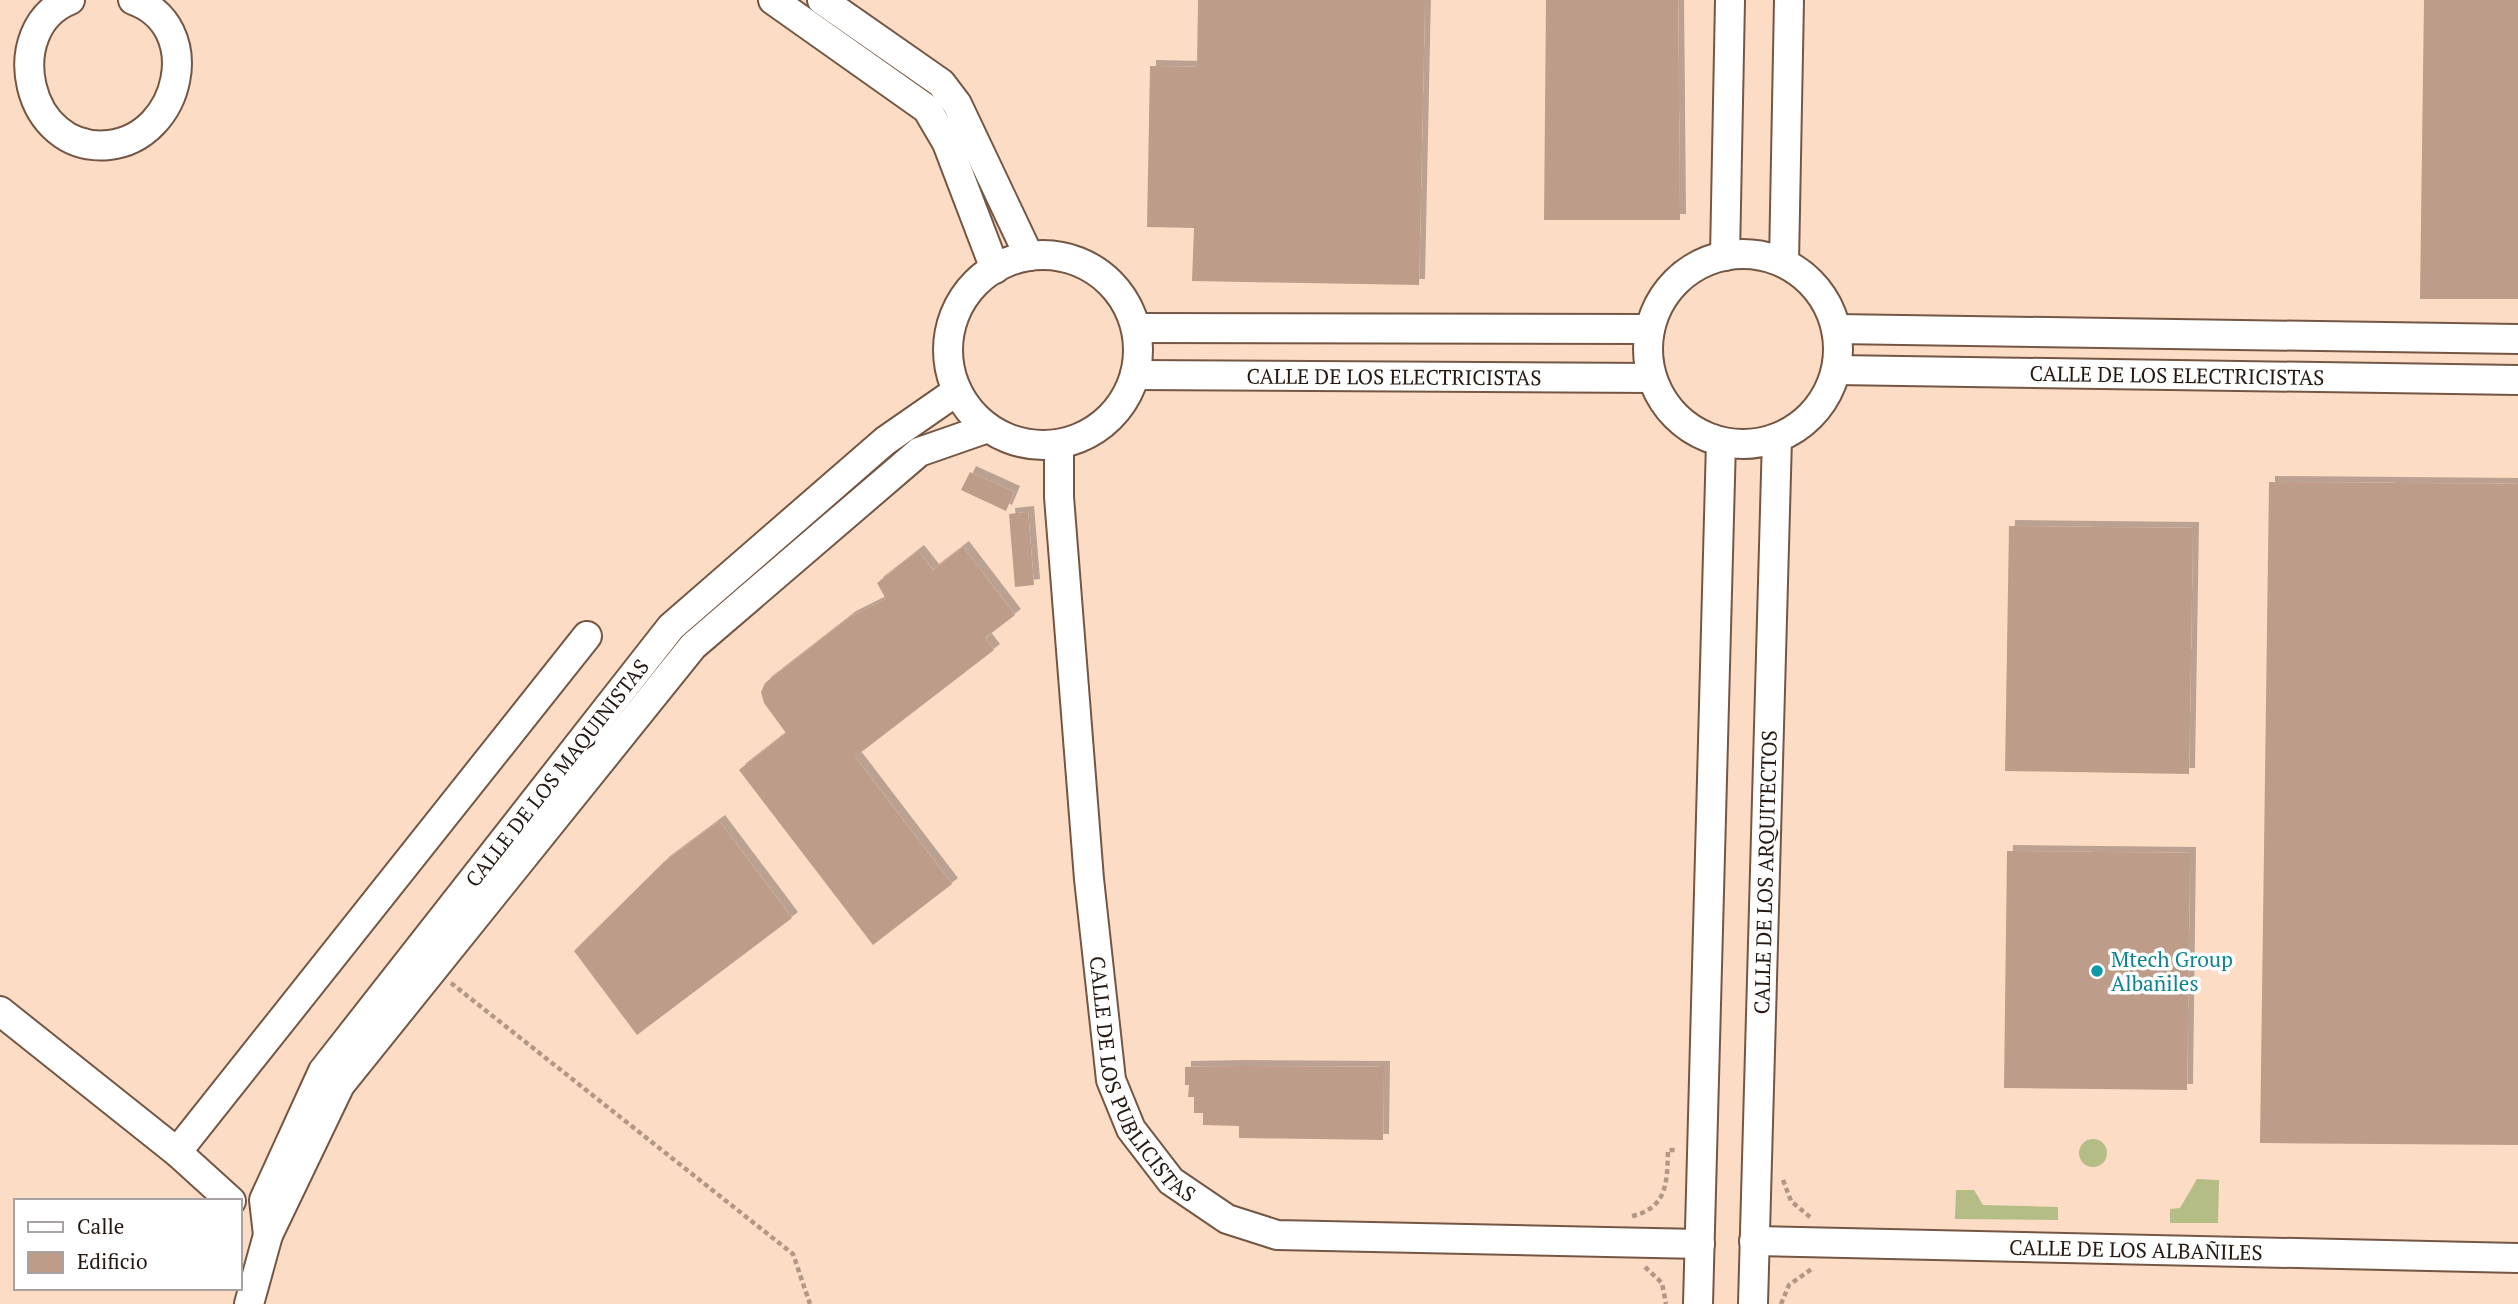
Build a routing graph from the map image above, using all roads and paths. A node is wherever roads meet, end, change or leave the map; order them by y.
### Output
1 (71, 0) edge
2 (773, 0) edge
3 (822, 0) edge
4 (1730, 0) edge
5 (1789, 0) edge
6 (138, 1) edge
7 (1725, 256) junction
8 (1029, 257) junction
9 (1784, 263) junction
10 (995, 269) junction
11 (1136, 328) junction
12 (1650, 328) junction
13 (1836, 329) junction
14 (2518, 339) edge
15 (1836, 370) junction
16 (1135, 375) junction
17 (1652, 378) junction
18 (2518, 380) edge
19 (957, 391) junction
20 (988, 428) junction
21 (1777, 438) junction
22 (1721, 442) junction
23 (1059, 444) junction
24 (587, 636) dead end
25 (433, 969) junction
26 (0, 1011) edge
27 (1702, 1150) junction
28 (177, 1152) junction
29 (1782, 1170) dead end
30 (229, 1199) edge
31 (242, 1211) edge
32 (1817, 1222) dead end
33 (268, 1235) junction
34 (1754, 1241) junction
35 (1604, 1242) junction
36 (1700, 1244) junction
37 (2518, 1258) edge
38 (1640, 1262) dead end
39 (1821, 1266) dead end
40 (249, 1304) edge
41 (810, 1304) edge
42 (1666, 1304) edge
43 (1698, 1304) edge
44 (1753, 1304) edge
45 (1781, 1304) edge

1 - 6 street
2 - 10 street
3 - 8 street
4 - 7 street
5 - 9 street
7 - 9 street
7 - 12 street
8 - 10 street
8 - 11 street
9 - 13 street
10 - 19 street
11 - 12 street
11 - 16 street
12 - 17 street
13 - 14 street, CALLE DE LOS ELECTRICISTAS
13 - 15 street
15 - 18 street, CALLE DE LOS ELECTRICISTAS
15 - 21 street
16 - 17 street, CALLE DE LOS ELECTRICISTAS
16 - 23 street
17 - 22 street
19 - 20 street
19 - 33 street, CALLE DE LOS MAQUINISTAS
20 - 23 street
20 - 25 street, CALLE DE LOS MAQUINISTAS
21 - 22 street
21 - 34 street, CALLE DE LOS ARQUITECTOS
22 - 27 street
23 - 35 street, CALLE DE LOS PUBLICISTAS
24 - 28 street
25 - 33 street, CALLE DE LOS MAQUINISTAS
25 - 41 path
26 - 28 street
27 - 35 path
27 - 36 street
28 - 30 street
29 - 32 path
31 - 33 street
33 - 40 street, CALLE DE LOS MAQUINISTAS
34 - 37 street, CALLE DE LOS ALBAÑILES
34 - 44 street, CALLE DE LOS ARQUITECTOS
35 - 36 street, CALLE DE LOS PUBLICISTAS
36 - 43 street
38 - 42 path
39 - 45 path

